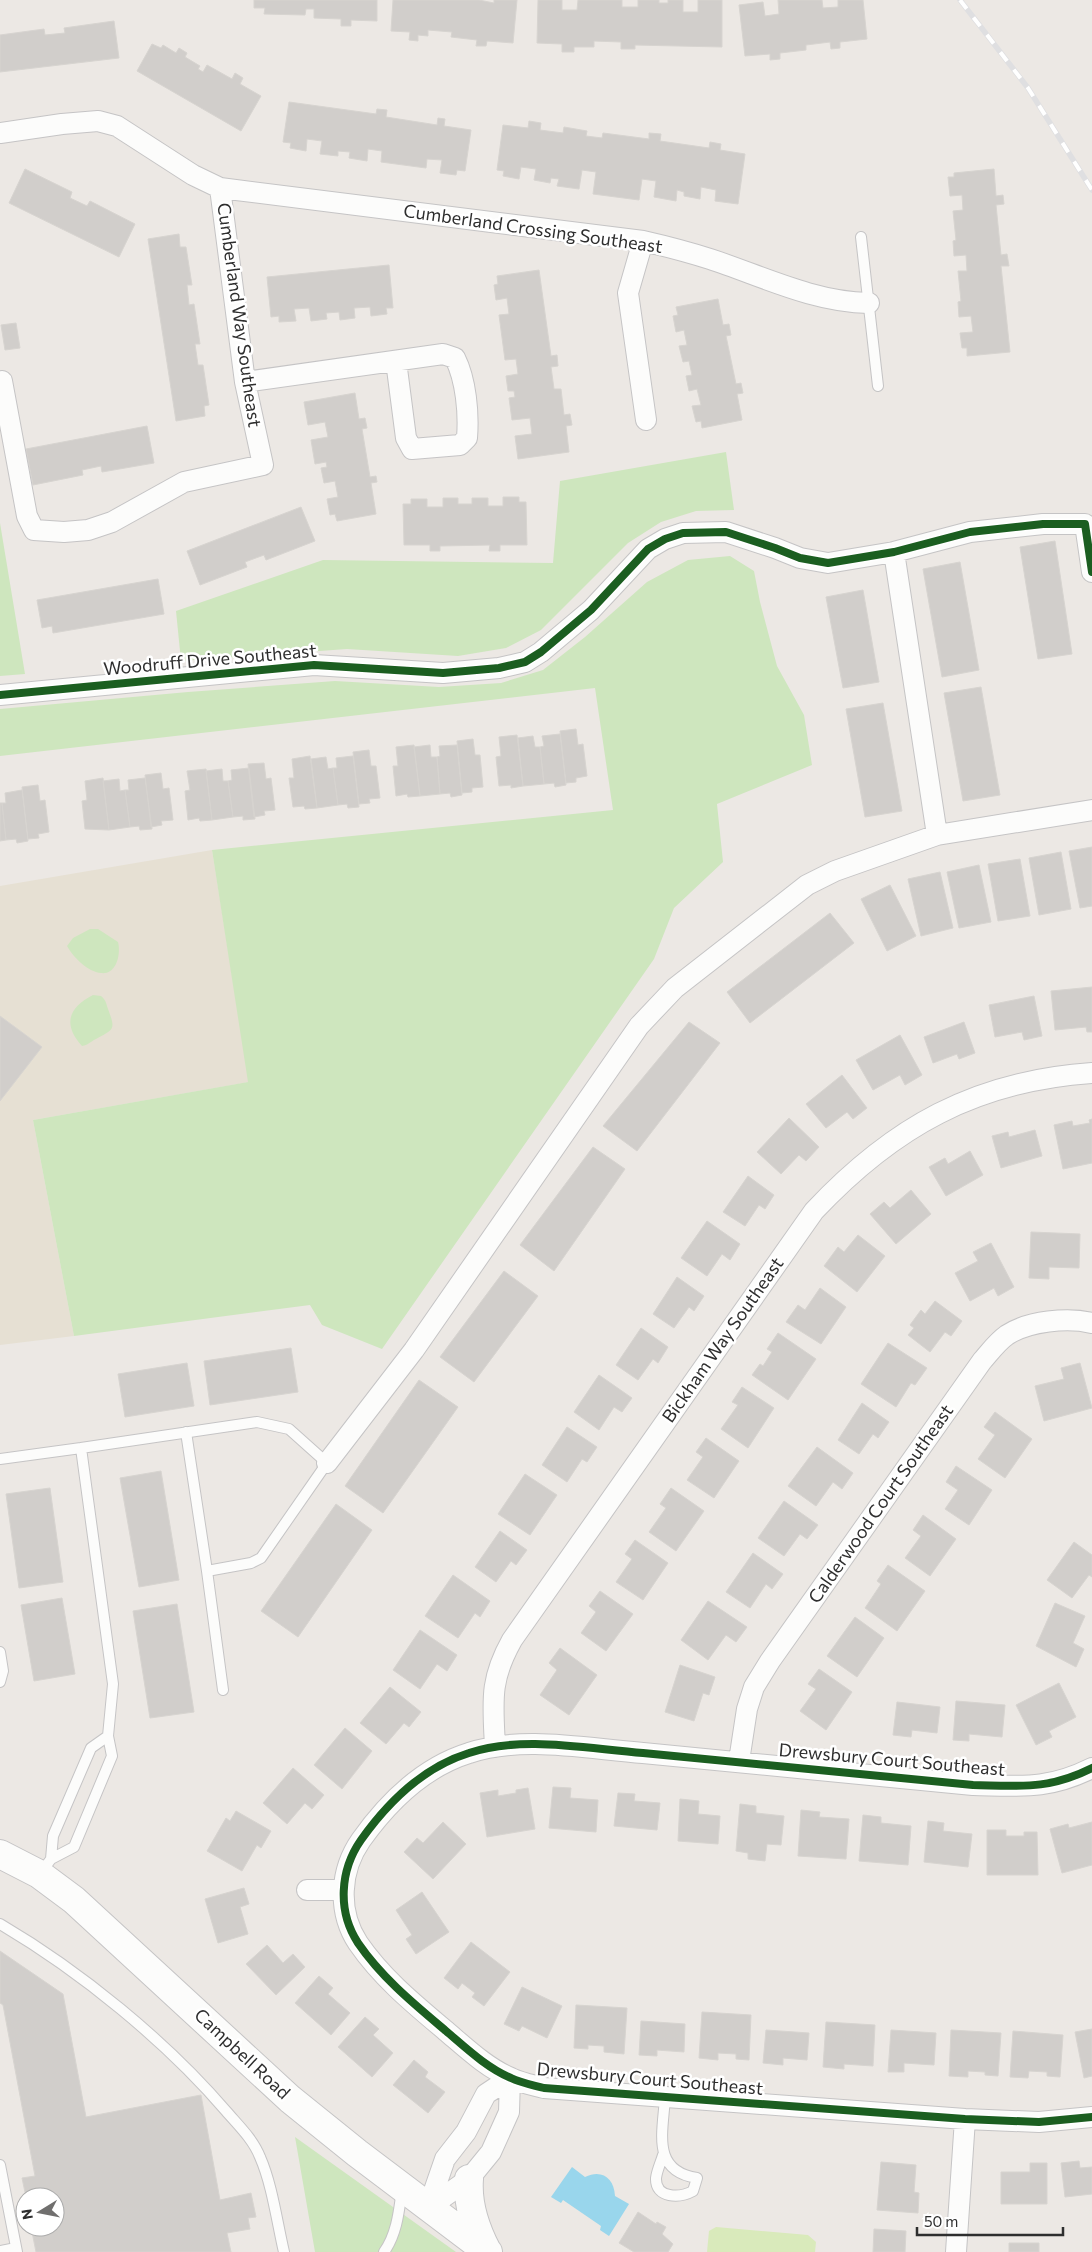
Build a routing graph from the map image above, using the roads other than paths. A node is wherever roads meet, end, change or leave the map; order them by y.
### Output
1 (0, 133) edge
2 (220, 188) junction
3 (861, 237) dead end
4 (643, 241) junction
5 (869, 303) junction
6 (396, 361) junction
7 (2, 382) dead end
8 (245, 382) junction
9 (878, 386) dead end
10 (646, 420) dead end
11 (894, 552) junction
12 (1092, 572) edge
13 (0, 695) edge
14 (1092, 810) edge
15 (937, 835) junction
16 (1092, 1073) edge
17 (1092, 1323) edge
18 (186, 1432) junction
19 (81, 1448) junction
20 (0, 1459) edge
21 (327, 1462) junction
22 (207, 1571) junction
23 (0, 1652) edge
24 (0, 1682) edge
25 (223, 1690) dead end
26 (108, 1736) junction
27 (495, 1747) junction
28 (739, 1762) junction
29 (1092, 1768) edge
30 (0, 1854) edge
31 (45, 1867) junction
32 (307, 1890) dead end
33 (343, 1890) junction
34 (0, 1924) edge
35 (510, 2078) junction
36 (665, 2098) junction
37 (1092, 2118) edge
38 (965, 2119) junction
39 (663, 2155) junction
40 (0, 2166) edge
41 (469, 2179) junction
42 (402, 2188) junction
43 (3, 2197) edge
44 (428, 2208) junction
45 (17, 2250) edge
46 (1, 2251) edge
47 (284, 2252) edge
48 (384, 2252) edge
49 (488, 2252) edge
50 (956, 2252) edge

1 - 2 street, Cumberland Way Southeast
2 - 4 street, Cumberland Crossing Southeast
2 - 8 street, Cumberland Way Southeast
3 - 5 lane
4 - 5 street, Cumberland Crossing Southeast
4 - 10 street
5 - 9 lane
6 - 6 street
6 - 8 street
7 - 8 street, Cumberland Way Southeast
11 - 12 street, Woodruff Drive Southeast
11 - 13 street, Woodruff Drive Southeast
11 - 15 street
14 - 15 street
15 - 21 street
16 - 27 street, Bickham Way Southeast
17 - 28 street, Calderwood Court Southeast
18 - 19 lane
18 - 21 lane
18 - 22 lane
19 - 20 lane
19 - 26 lane
21 - 22 lane
22 - 25 lane
23 - 24 lane
26 - 31 lane
26 - 31 lane
27 - 28 street, Drewsbury Court Southeast
27 - 33 street, Drewsbury Court Southeast
28 - 29 street, Drewsbury Court Southeast
30 - 31 street, Campbell Road
31 - 42 street, Campbell Road
32 - 33 street
33 - 35 street, Drewsbury Court Southeast
34 - 47 lane
35 - 36 street, Drewsbury Court Southeast
35 - 41 street
35 - 44 street
36 - 38 street, Drewsbury Court Southeast
36 - 39 lane
37 - 38 street, Drewsbury Court Southeast
38 - 50 street
39 - 39 lane
40 - 43 lane
41 - 44 street
41 - 49 street
42 - 44 street, Campbell Road
42 - 48 lane
43 - 45 lane
44 - 49 street, Campbell Road
45 - 46 lane

